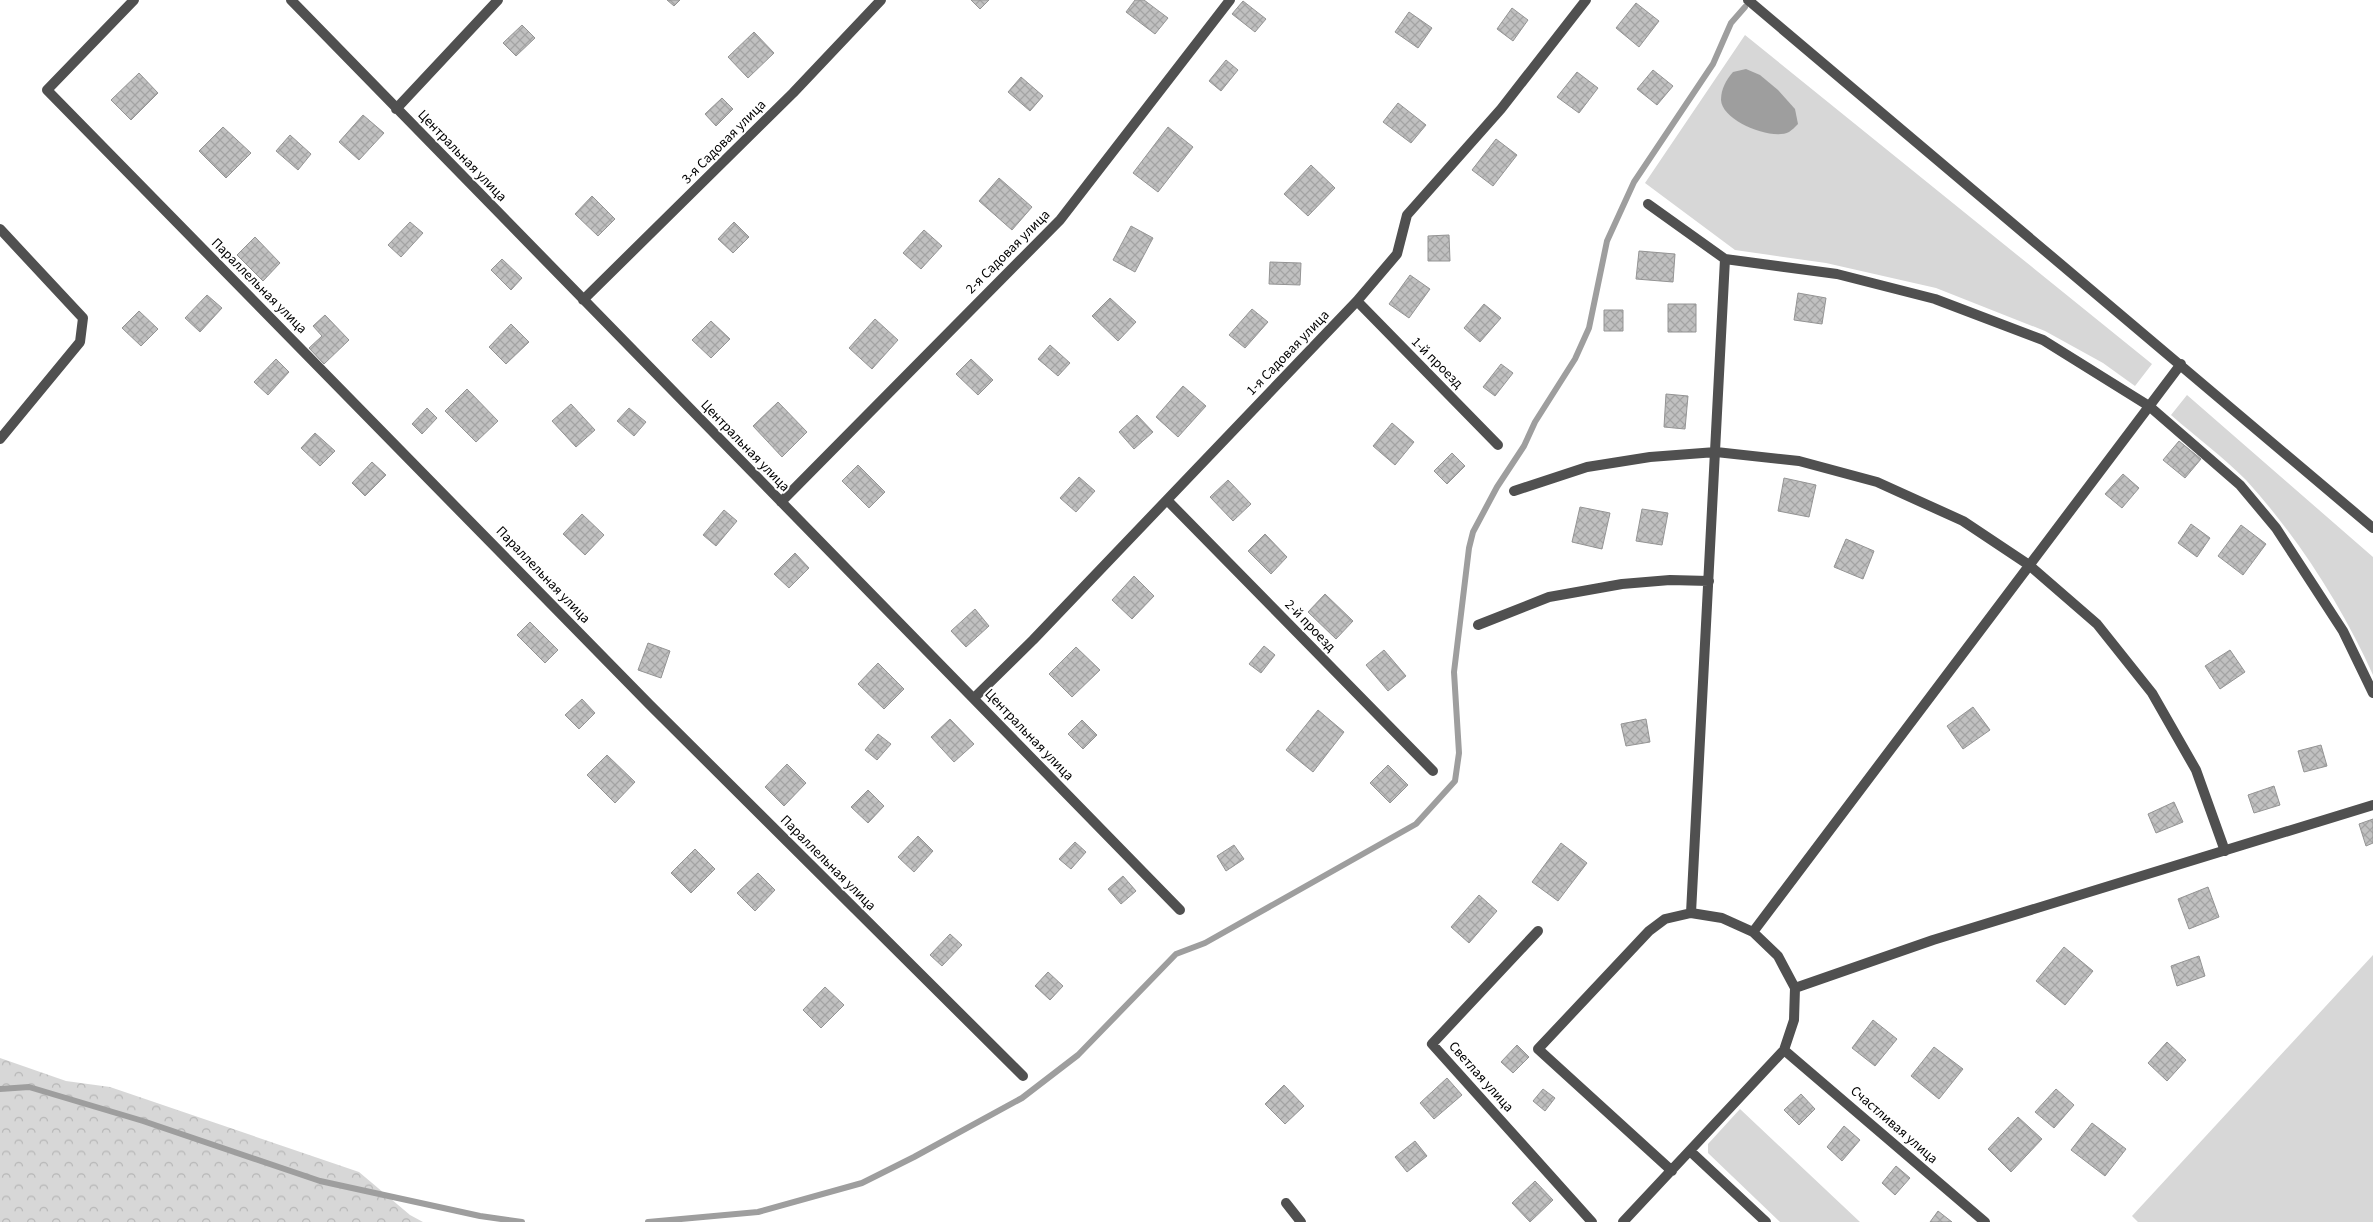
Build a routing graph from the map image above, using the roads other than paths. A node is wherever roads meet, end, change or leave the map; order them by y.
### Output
1 (134, 0) edge
2 (291, 0) edge
3 (498, 0) edge
4 (881, 0) edge
5 (1230, 0) edge
6 (1586, 0) edge
7 (1748, 0) edge
8 (396, 109) junction
9 (1648, 204) dead end
10 (0, 229) edge
11 (1725, 258) junction
12 (583, 300) junction
13 (1357, 301) junction
14 (2181, 364) junction
15 (2149, 406) junction
16 (0, 439) edge
17 (1498, 445) dead end
18 (1716, 452) junction
19 (1514, 491) dead end
20 (1167, 500) junction
21 (780, 502) junction
22 (2373, 528) edge
23 (2029, 565) junction
24 (1708, 581) junction
25 (1478, 625) dead end
26 (2373, 692) edge
27 (974, 698) junction
28 (1433, 771) dead end
29 (2373, 805) edge
30 (2225, 851) junction
31 (1180, 910) dead end
32 (1691, 914) junction
33 (1538, 931) dead end
34 (1753, 932) junction
35 (1794, 988) junction
36 (1784, 1050) junction
37 (1022, 1076) dead end
38 (1690, 1151) junction
39 (1672, 1171) junction
40 (1286, 1203) dead end
41 (1301, 1222) edge
42 (1592, 1222) edge
43 (1623, 1222) edge
44 (1766, 1222) edge
45 (1985, 1222) edge

1 - 37 street, Параллельная улица
2 - 8 street, Центральная улица
3 - 8 street
4 - 12 street, 3-я Садовая улица
5 - 21 street, 2-я Садовая улица
6 - 13 street, 1-я Садовая улица
7 - 14 street
8 - 12 street, Центральная улица
9 - 11 street
10 - 16 street
11 - 15 street
11 - 18 street
12 - 21 street, Центральная улица
13 - 17 street, 1-й проезд
13 - 20 street, 1-я Садовая улица
14 - 15 street
14 - 22 street
15 - 23 street
15 - 26 street
18 - 19 street
18 - 23 street
18 - 24 street
20 - 27 street, 1-я Садовая улица
20 - 28 street, 2-й проезд
21 - 27 street, Центральная улица
23 - 30 street
23 - 34 street
24 - 25 street
24 - 32 street
27 - 31 street, Центральная улица
29 - 30 street
30 - 35 street
32 - 34 street
32 - 39 street
33 - 42 street, Светлая улица
34 - 35 street
35 - 36 street
36 - 38 street
36 - 45 street, Счастливая улица
38 - 39 street
38 - 44 street
39 - 43 street
40 - 41 street

